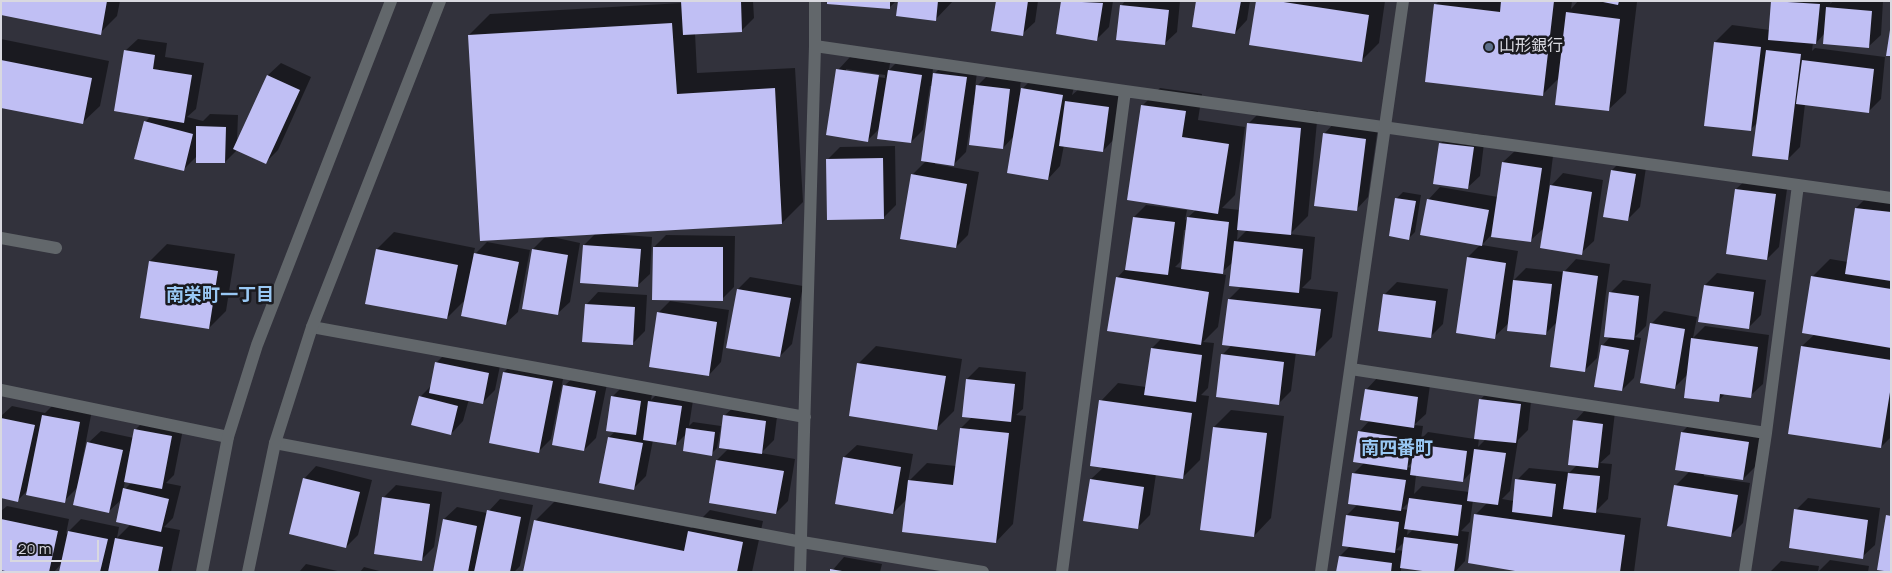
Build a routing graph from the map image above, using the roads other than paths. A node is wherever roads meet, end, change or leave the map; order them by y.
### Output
1 (391, 1) edge
2 (440, 1) edge
3 (815, 1) edge
4 (1403, 1) edge
5 (815, 46) junction
6 (1125, 91) junction
7 (1386, 127) junction
8 (1798, 185) junction
9 (1891, 198) edge
10 (1, 238) edge
11 (56, 248) dead end
12 (312, 327) junction
13 (1351, 369) junction
14 (1, 390) edge
15 (804, 417) junction
16 (1766, 433) junction
17 (228, 436) junction
18 (275, 443) junction
19 (802, 542) junction
20 (202, 572) edge
21 (248, 572) edge
22 (800, 572) edge
23 (983, 572) edge
24 (1062, 572) edge
25 (1321, 572) edge
26 (1746, 572) edge

1 - 17 street
2 - 12 street
3 - 5 street
4 - 7 street
5 - 6 street
5 - 15 street
6 - 7 street
6 - 24 street
7 - 8 street
7 - 13 street
8 - 9 street
8 - 16 street
10 - 11 street
12 - 15 street
12 - 18 street
13 - 16 street
13 - 25 street
14 - 17 street
15 - 19 street
16 - 26 street
17 - 20 street
18 - 19 street
18 - 21 street
19 - 22 street
19 - 23 street

